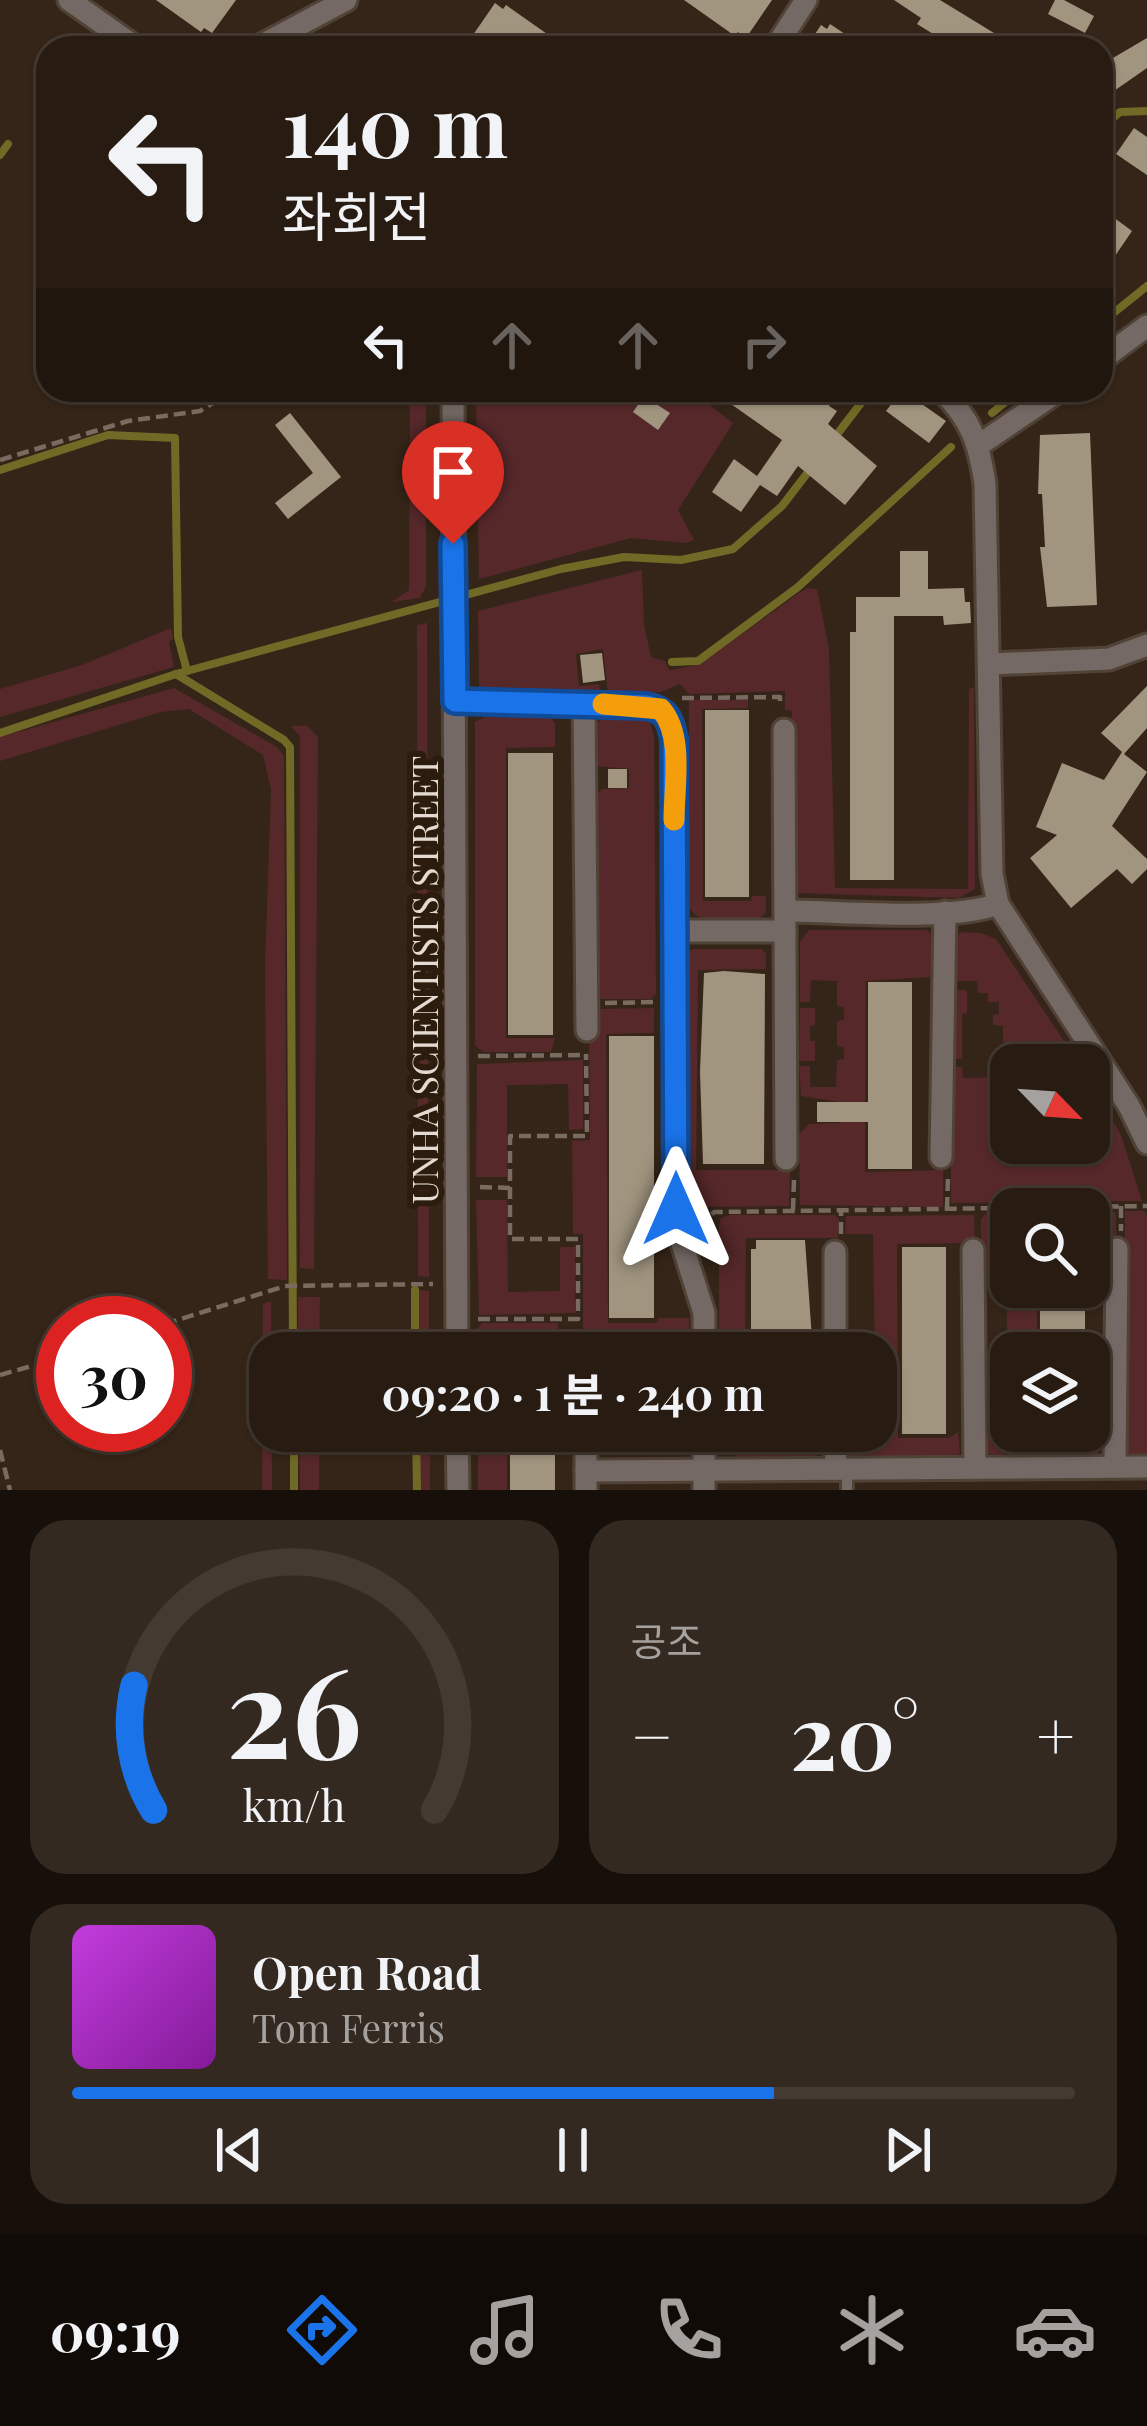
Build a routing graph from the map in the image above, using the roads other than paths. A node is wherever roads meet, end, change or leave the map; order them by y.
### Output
1 (69, 0) edge
2 (346, 0) edge
3 (806, 0) edge
4 (120, 36) edge
5 (278, 36) edge
6 (784, 36) edge
7 (1147, 326) edge
8 (1113, 351) edge
9 (453, 402) edge
10 (953, 402) edge
11 (1042, 402) edge
12 (979, 445) junction
13 (1147, 645) edge
14 (990, 664) junction
15 (455, 701) junction
16 (584, 704) junction
17 (784, 730) road end
18 (998, 904) junction
19 (945, 912) junction
20 (785, 921) junction
21 (674, 931) junction
22 (587, 1030) road end
23 (1147, 1143) edge
24 (941, 1157) road end
25 (786, 1159) road end
26 (973, 1250) dead end
27 (1117, 1250) dead end
28 (835, 1252) dead end
29 (457, 1332) edge
30 (700, 1332) edge
31 (835, 1332) edge
32 (458, 1452) edge
33 (1115, 1467) junction
34 (1147, 1467) edge
35 (975, 1468) junction
36 (844, 1476) edge
37 (1015, 1479) edge
38 (704, 1480) edge
39 (586, 1481) edge
40 (458, 1490) edge

1 - 4 street
2 - 5 street
3 - 6 street
7 - 8 street
9 - 15 street, UNHA SCIENTISTS STREET
10 - 12 street
11 - 12 street
12 - 14 street
13 - 14 street
14 - 18 street
15 - 16 street
15 - 29 street, UNHA SCIENTISTS STREET
16 - 21 street
16 - 22 street
17 - 20 street
18 - 19 street
18 - 23 street
19 - 20 street
19 - 24 street
20 - 21 street
20 - 25 street
21 - 30 street
26 - 35 street
27 - 33 street
28 - 31 street
32 - 40 street
33 - 34 street
33 - 37 street
35 - 36 street
35 - 37 street
36 - 38 street
38 - 39 street

